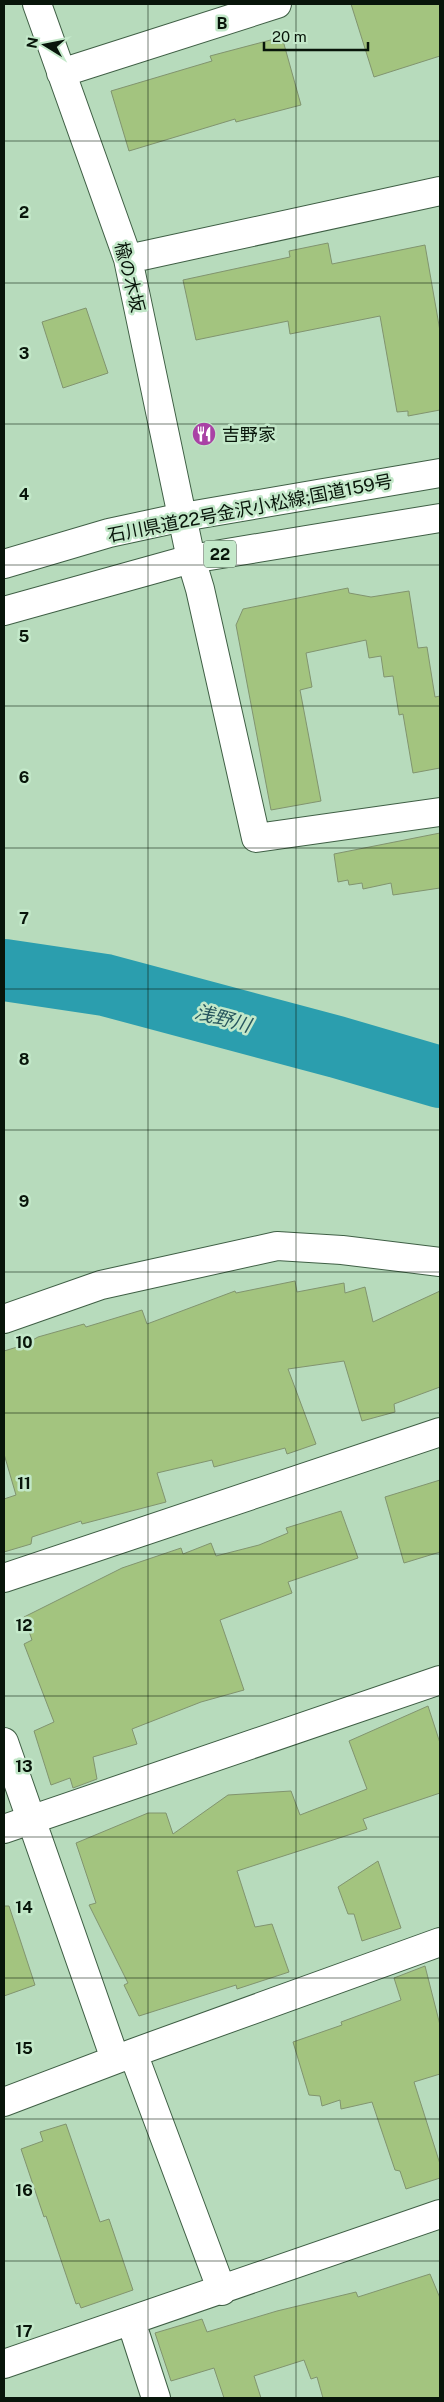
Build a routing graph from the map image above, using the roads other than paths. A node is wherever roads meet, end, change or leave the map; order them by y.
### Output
1 (37, 4) edge
2 (278, 4) edge
3 (61, 73) junction
4 (440, 191) edge
5 (128, 259) junction
6 (440, 473) edge
7 (182, 517) junction
8 (440, 518) edge
9 (191, 559) junction
10 (4, 564) edge
11 (4, 611) edge
12 (440, 812) edge
13 (440, 1262) edge
14 (4, 1319) edge
15 (440, 1432) edge
16 (4, 1578) edge
17 (440, 1680) edge
18 (4, 1742) edge
19 (30, 1820) junction
20 (4, 1829) edge
21 (440, 1942) edge
22 (124, 2056) junction
23 (4, 2102) edge
24 (440, 2214) edge
25 (222, 2291) junction
26 (131, 2321) junction
27 (4, 2364) edge
28 (156, 2398) edge

1 - 3 street, 楡の木坂
2 - 3 street
3 - 5 street, 楡の木坂
4 - 5 street
5 - 7 street, 楡の木坂
6 - 7 street, 石川県道22号金沢小松線;国道159号
7 - 9 street, 楡の木坂
7 - 10 street, 石川県道22号金沢小松線;国道159号
8 - 9 street, 22
9 - 11 street, 22
9 - 12 street, 楡の木坂
13 - 14 street
15 - 16 street
17 - 19 street
18 - 19 street
19 - 20 street
19 - 22 street
21 - 22 street
22 - 23 street
22 - 25 street
24 - 25 street
25 - 26 street
26 - 27 street
26 - 28 street

